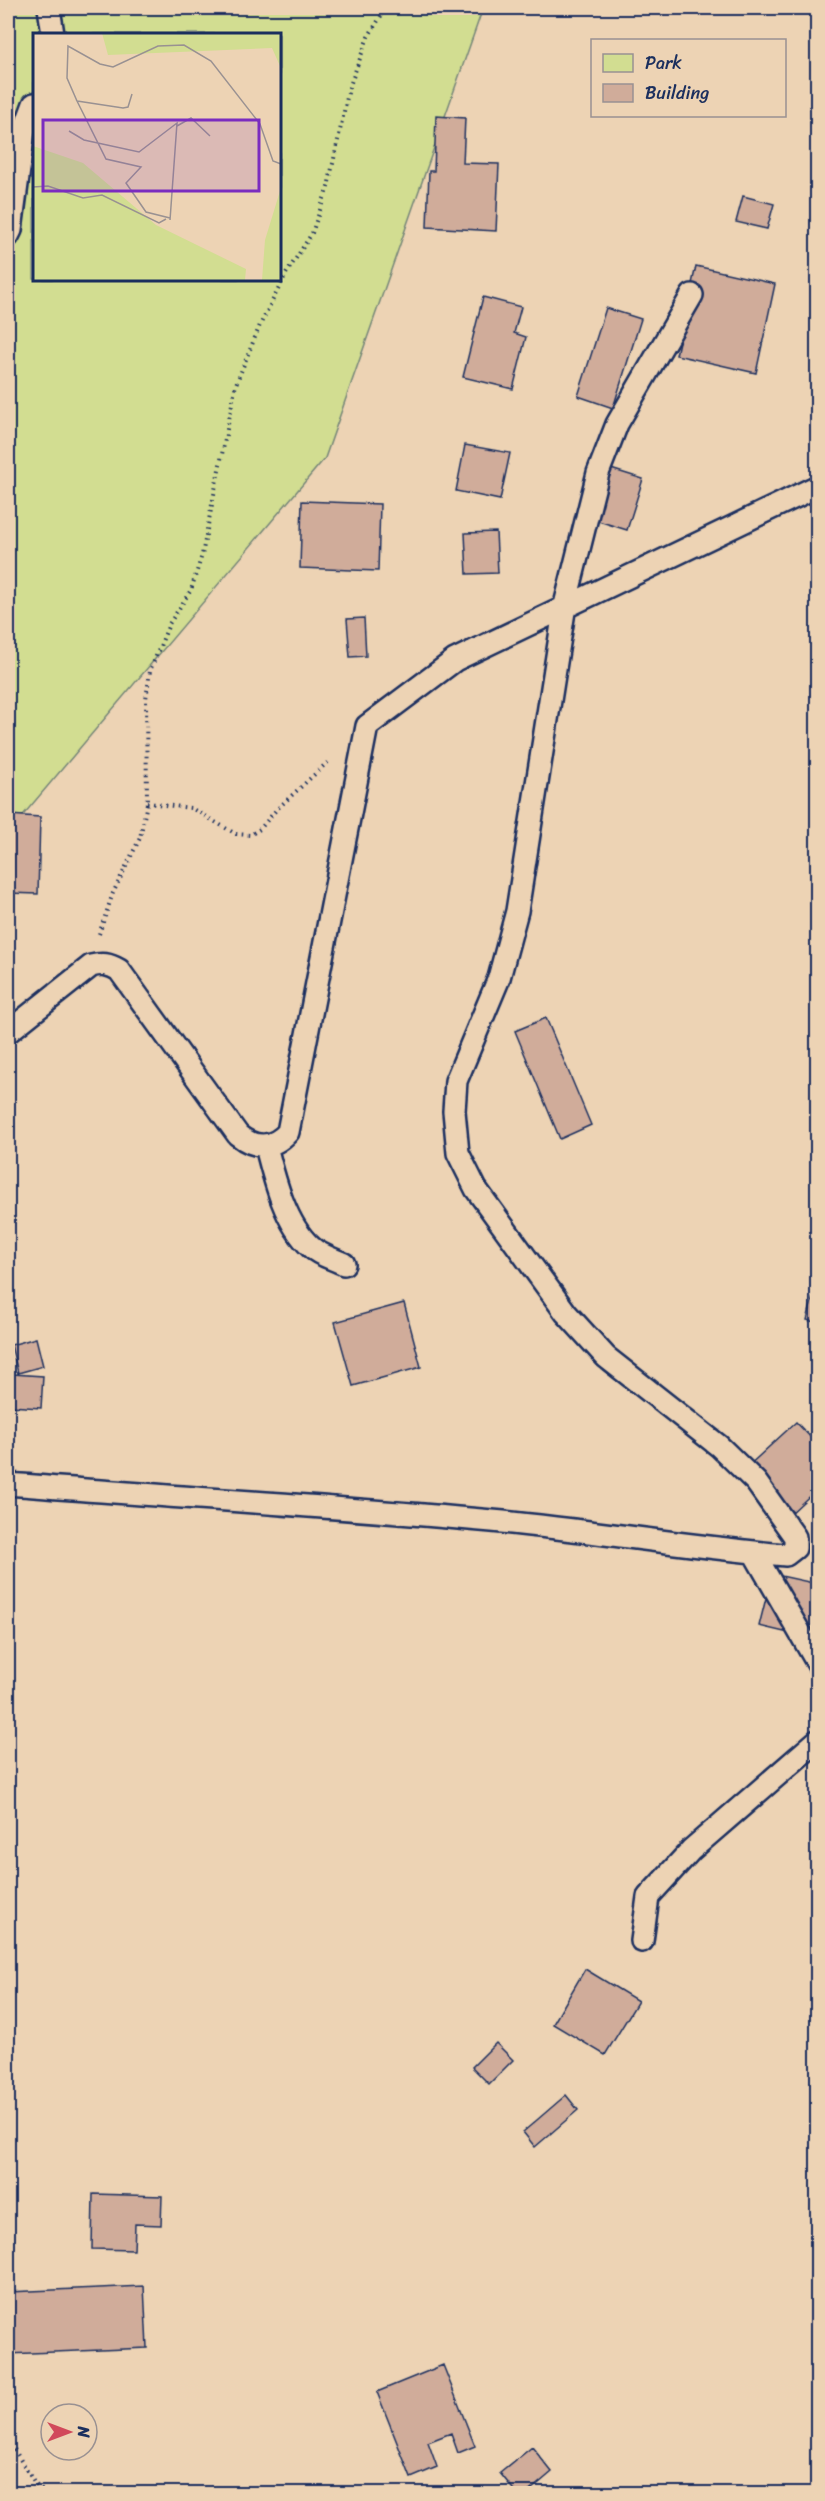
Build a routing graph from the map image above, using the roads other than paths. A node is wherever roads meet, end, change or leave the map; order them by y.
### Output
1 (50, 8) edge
2 (53, 33) edge
3 (33, 107) edge
4 (8, 236) edge
5 (692, 295) dead end
6 (818, 486) edge
7 (565, 605) junction
8 (8, 1032) edge
9 (266, 1146) junction
10 (344, 1264) dead end
11 (8, 1484) edge
12 (754, 1553) junction
13 (818, 1664) edge
14 (818, 1740) edge
15 (642, 1941) dead end

1 - 2 lane
3 - 4 lane
5 - 7 lane
6 - 7 lane
7 - 9 lane
7 - 12 lane
8 - 9 lane
9 - 10 lane
11 - 12 lane
12 - 13 lane
14 - 15 lane

